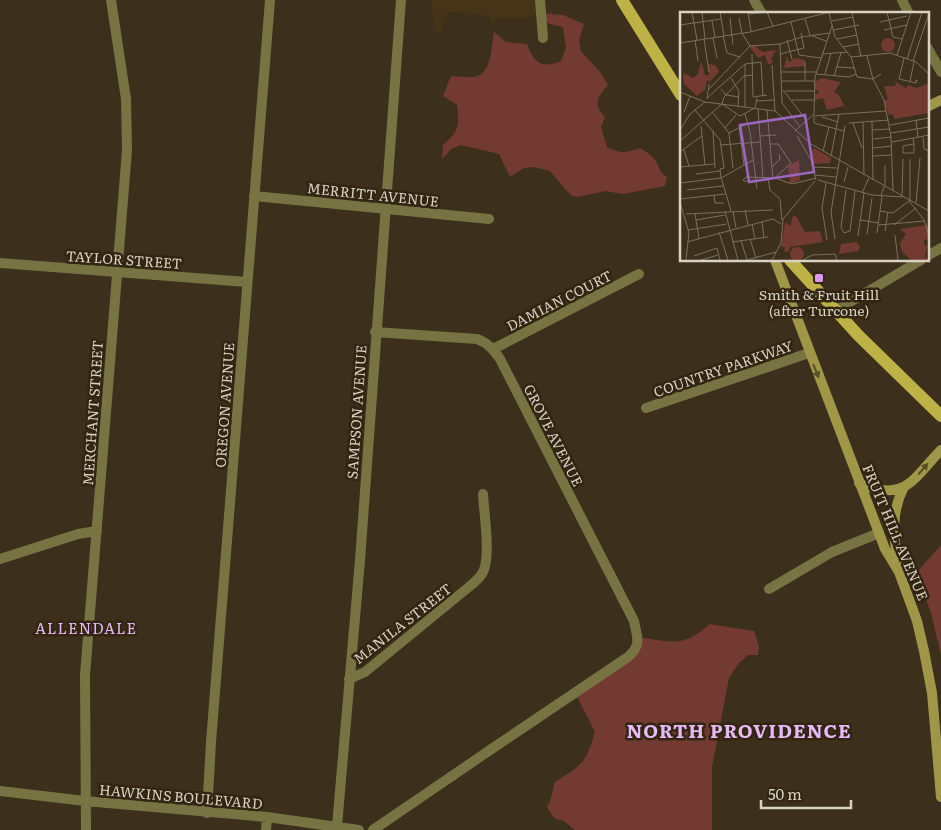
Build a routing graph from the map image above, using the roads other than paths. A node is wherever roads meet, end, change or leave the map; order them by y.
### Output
1 (111, 0) edge
2 (270, 0) edge
3 (401, 0) edge
4 (540, 0) edge
5 (622, 0) edge
6 (754, 0) edge
7 (902, 0) edge
8 (761, 12) edge
9 (908, 12) edge
10 (543, 38) dead end
11 (928, 49) edge
12 (941, 72) edge
13 (680, 93) edge
14 (941, 100) edge
15 (928, 107) edge
16 (254, 196) junction
17 (384, 210) junction
18 (489, 219) dead end
19 (941, 248) edge
20 (928, 255) edge
21 (774, 261) edge
22 (791, 261) edge
23 (919, 261) edge
24 (0, 263) edge
25 (117, 273) junction
26 (639, 274) dead end
27 (246, 282) junction
28 (835, 311) junction
29 (375, 332) junction
30 (493, 350) junction
31 (809, 353) junction
32 (646, 408) dead end
33 (941, 416) edge
34 (941, 450) edge
35 (859, 483) junction
36 (904, 488) junction
37 (483, 494) dead end
38 (97, 530) junction
39 (879, 533) junction
40 (0, 559) edge
41 (899, 572) junction
42 (769, 589) dead end
43 (349, 678) junction
44 (940, 768) edge
45 (0, 791) edge
46 (941, 797) edge
47 (85, 801) junction
48 (207, 813) junction
49 (267, 817) junction
50 (336, 826) junction
51 (86, 830) edge
52 (266, 830) edge
53 (359, 830) edge
54 (374, 830) edge

1 - 25 street, MERCHANT STREET
2 - 16 street, OREGON AVENUE
3 - 17 street, SAMPSON AVENUE
4 - 10 street
5 - 13 main road
6 - 8 street
7 - 9 street
11 - 12 street
14 - 15 main road
16 - 17 street, MERRITT AVENUE
16 - 27 street, OREGON AVENUE
17 - 18 street, MERRITT AVENUE
17 - 29 street, SAMPSON AVENUE
19 - 20 street
21 - 31 main road, FRUIT HILL AVENUE
22 - 28 main road
23 - 28 street
24 - 25 street, TAYLOR STREET
25 - 27 street, TAYLOR STREET
25 - 38 street, MERCHANT STREET
26 - 30 street, DAMIAN COURT
27 - 48 street, OREGON AVENUE
28 - 33 main road
29 - 30 street, GROVE AVENUE
29 - 43 street, SAMPSON AVENUE
30 - 54 street, GROVE AVENUE
31 - 32 street, COUNTRY PARKWAY
31 -> 35 main road, FRUIT HILL AVENUE
36 -> 34 main road
35 - 36 main road
35 - 39 main road, FRUIT HILL AVENUE
36 - 41 main road
37 - 43 street, MANILA STREET
38 - 40 street
38 - 47 street, MERCHANT STREET
39 - 41 main road, FRUIT HILL AVENUE
39 - 42 street
41 - 44 main road, FRUIT HILL AVENUE
43 - 50 street, SAMPSON AVENUE
44 - 46 main road, FRUIT HILL AVENUE
45 - 47 street, HAWKINS BOULEVARD
47 - 48 street, HAWKINS BOULEVARD
47 - 51 street, MERCHANT STREET
48 - 49 street, HAWKINS BOULEVARD
49 - 50 street, HAWKINS BOULEVARD
49 - 52 street
50 - 53 street, HAWKINS BOULEVARD

